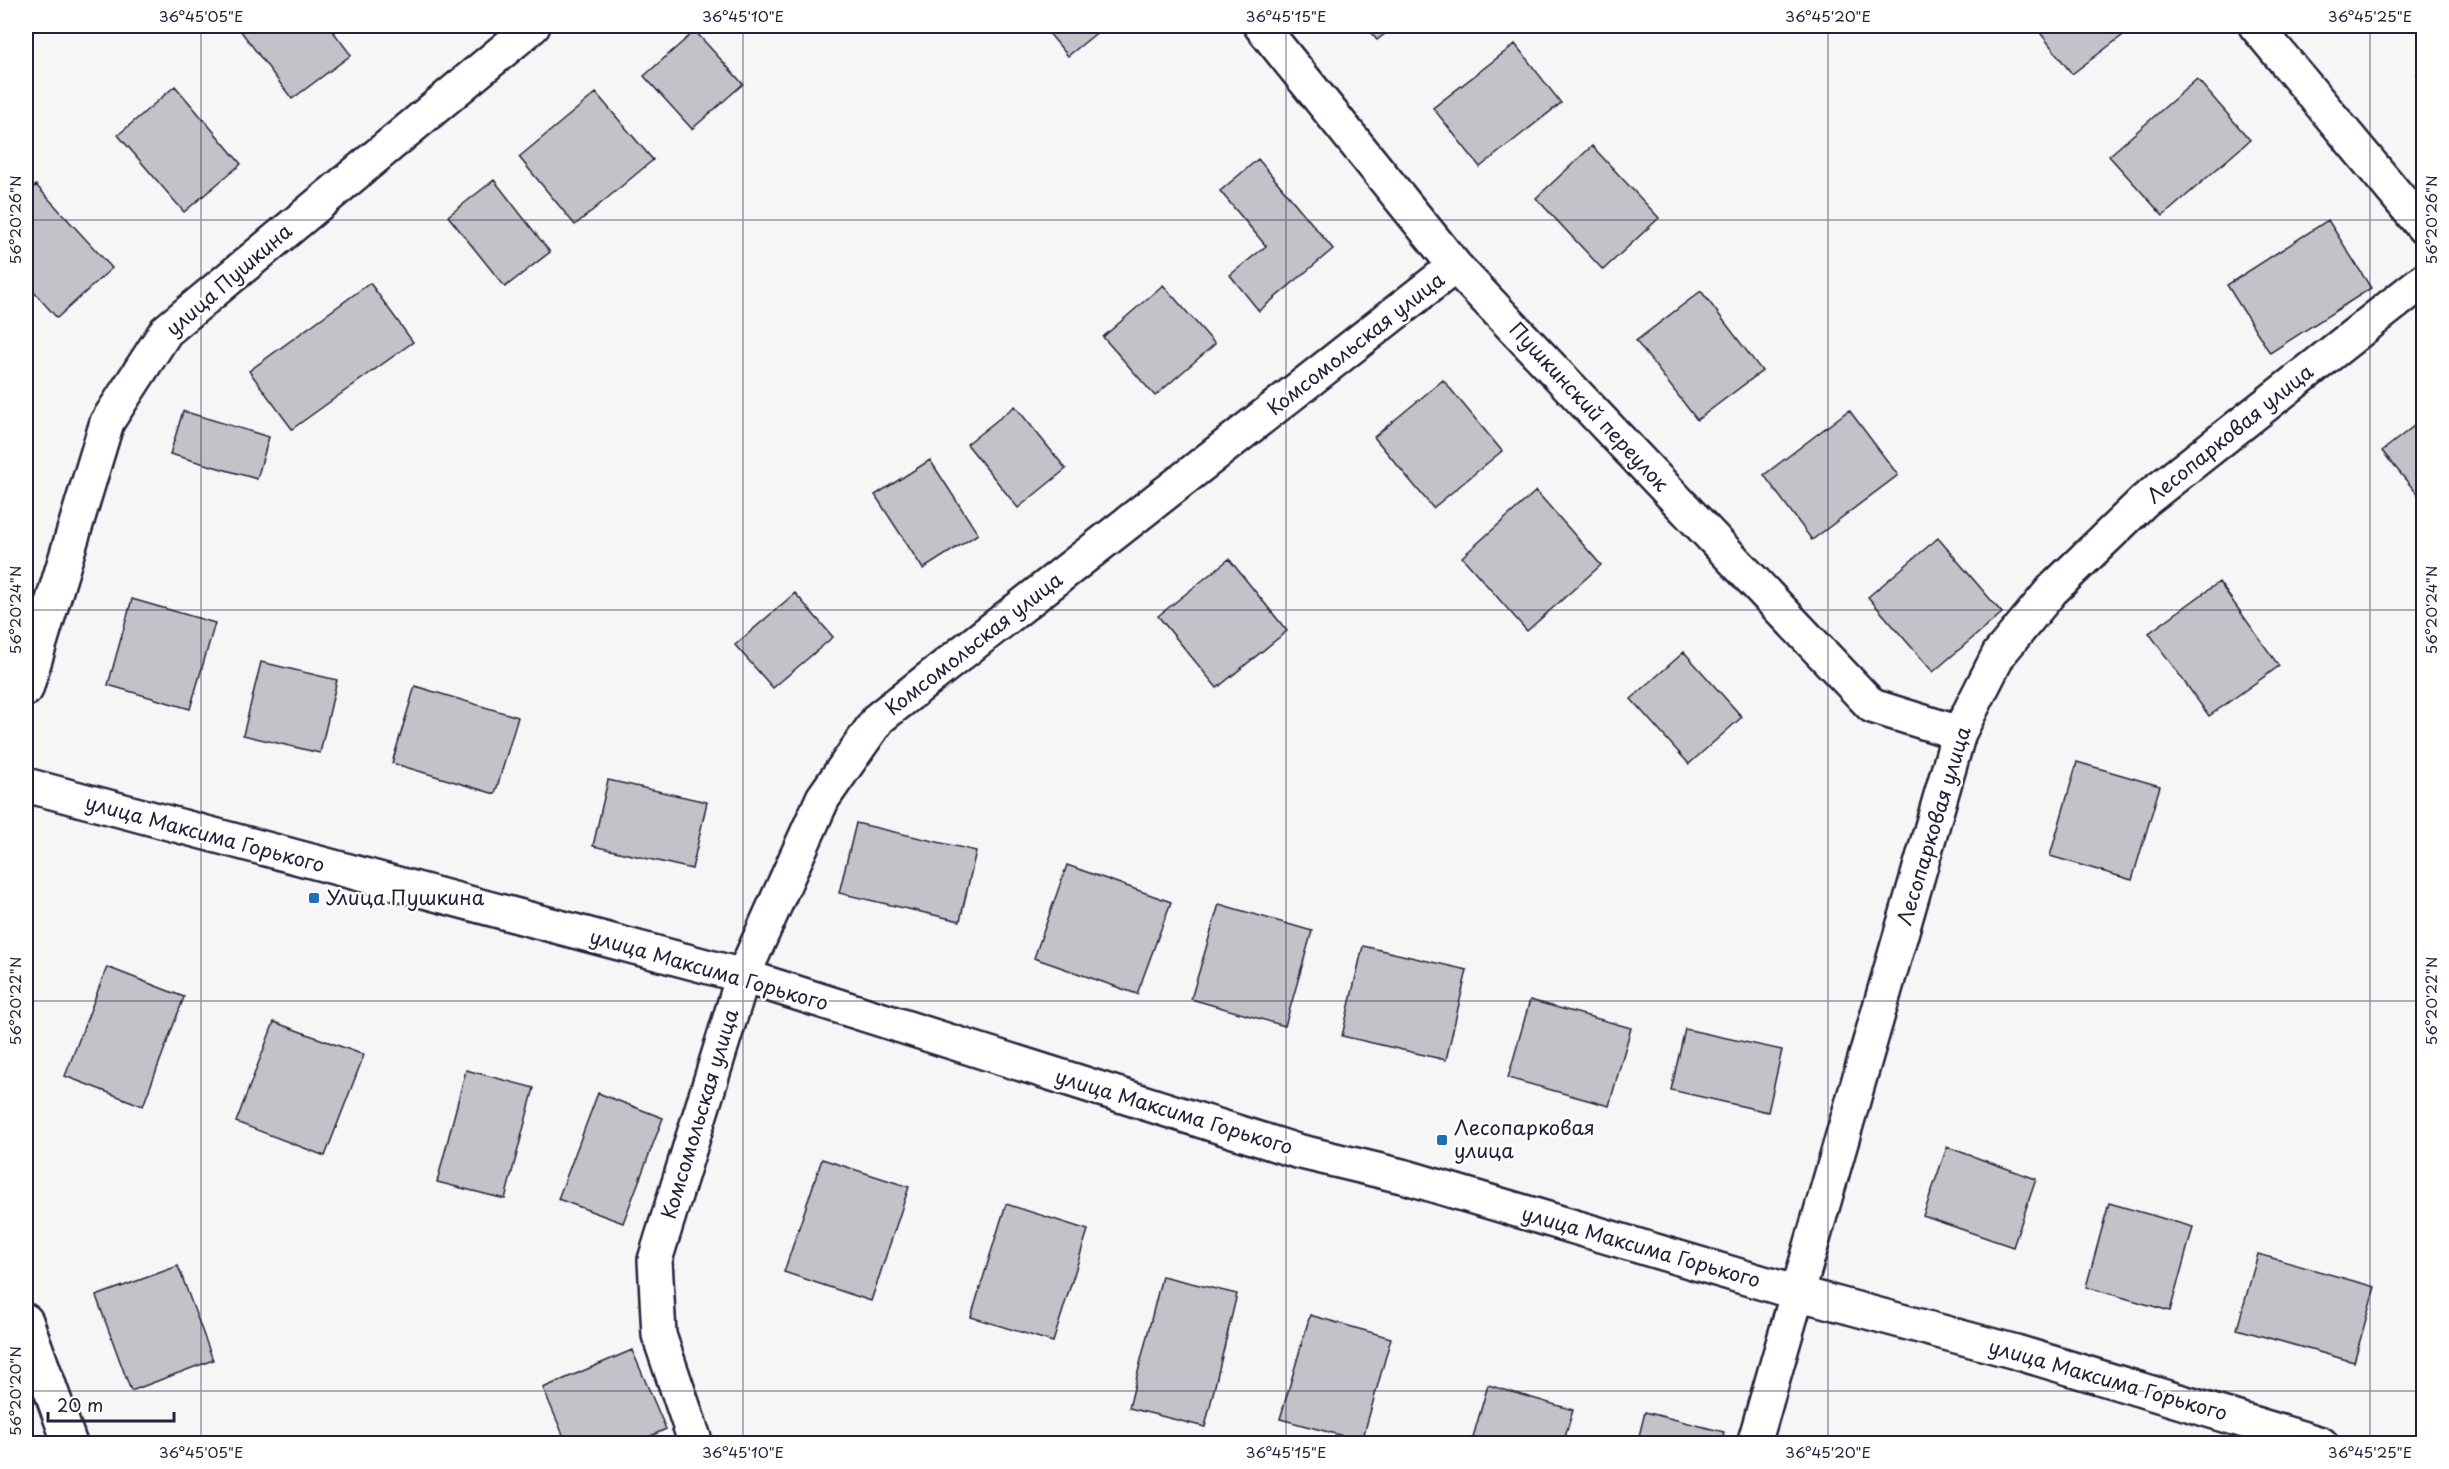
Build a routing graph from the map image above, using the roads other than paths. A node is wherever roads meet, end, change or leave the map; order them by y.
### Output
1 (533, 26) edge
2 (1261, 26) edge
3 (2256, 26) edge
4 (2424, 228) edge
5 (1455, 266) junction
6 (2424, 280) edge
7 (26, 689) edge
8 (1959, 733) junction
9 (26, 785) edge
10 (743, 976) junction
11 (1797, 1293) junction
12 (26, 1321) edge
13 (70, 1443) edge
14 (696, 1443) edge
15 (1754, 1443) edge
16 (2321, 1443) edge

1 - 7 street, улица Пушкина
2 - 5 street, Пушкинский переулок
3 - 4 street
5 - 8 street, Пушкинский переулок
5 - 10 street, Комсомольская улица
6 - 8 street, Лесопарковая улица
8 - 11 street, Лесопарковая улица
9 - 10 street, улица Максима Горького
10 - 11 street, улица Максима Горького
10 - 14 street, Комсомольская улица
11 - 15 street, Лесопарковая улица
11 - 16 street, улица Максима Горького
12 - 13 street

